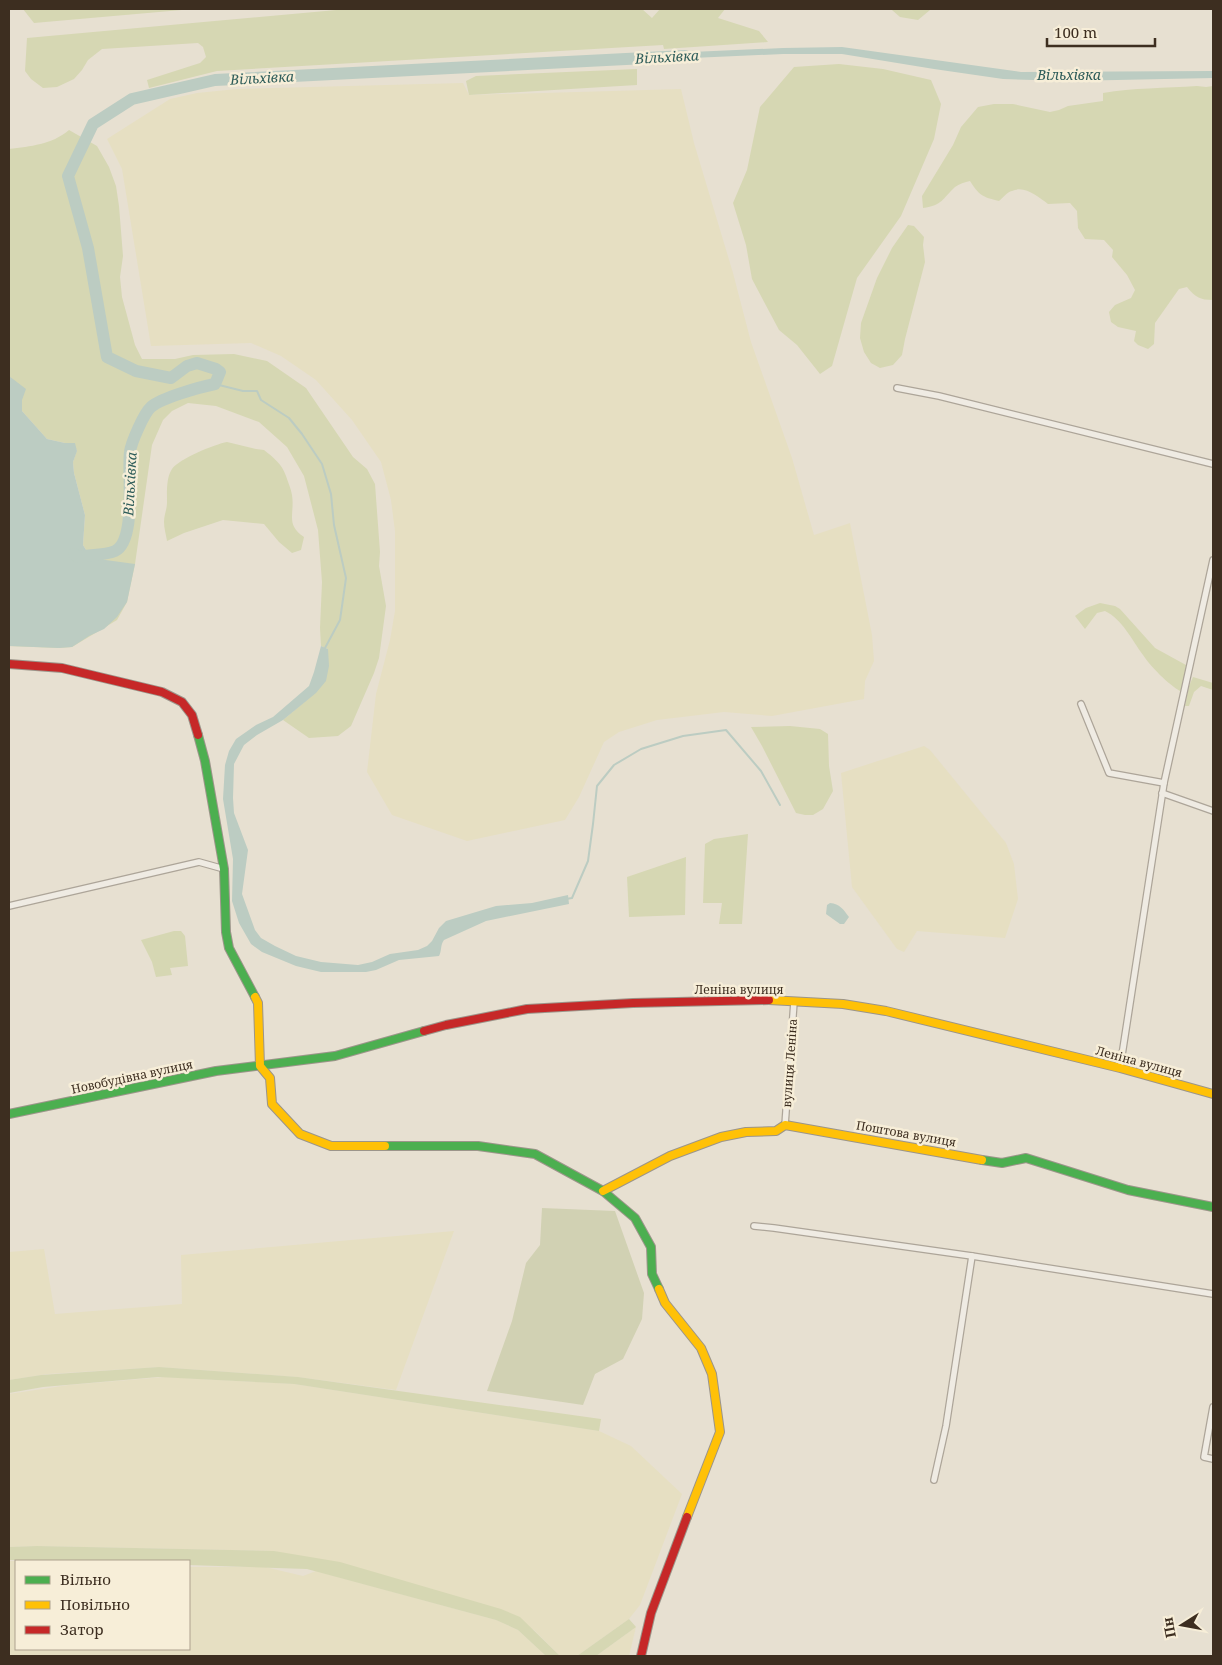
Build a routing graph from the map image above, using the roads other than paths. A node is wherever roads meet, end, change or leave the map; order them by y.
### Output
1 (897, 388) dead end
2 (1213, 464) edge
3 (1213, 560) edge
4 (9, 664) edge
5 (1081, 704) dead end
6 (1164, 783) junction
7 (1162, 792) junction
8 (1213, 811) edge
9 (224, 869) junction
10 (9, 906) edge
11 (794, 1002) junction
12 (260, 1066) junction
13 (1120, 1068) junction
14 (1213, 1094) edge
15 (9, 1114) edge
16 (785, 1124) junction
17 (603, 1192) junction
18 (1213, 1207) edge
19 (754, 1226) dead end
20 (972, 1256) junction
21 (1213, 1294) edge
22 (1213, 1407) edge
23 (1213, 1459) edge
24 (934, 1480) dead end
25 (641, 1656) edge

1 - 2 street
3 - 6 street
4 - 9 street
5 - 6 street
6 - 7 street
7 - 8 street
7 - 13 street
9 - 10 street
9 - 12 street
11 - 12 street, Леніна вулиця
11 - 13 street, Леніна вулиця
11 - 16 street, вулиця Леніна
12 - 15 street, Новобудівна вулиця
12 - 17 street
13 - 14 street, Леніна вулиця
16 - 17 street, Поштова вулиця
16 - 18 street, Поштова вулиця
17 - 25 street
19 - 20 street
20 - 21 street
20 - 24 street
22 - 23 street

